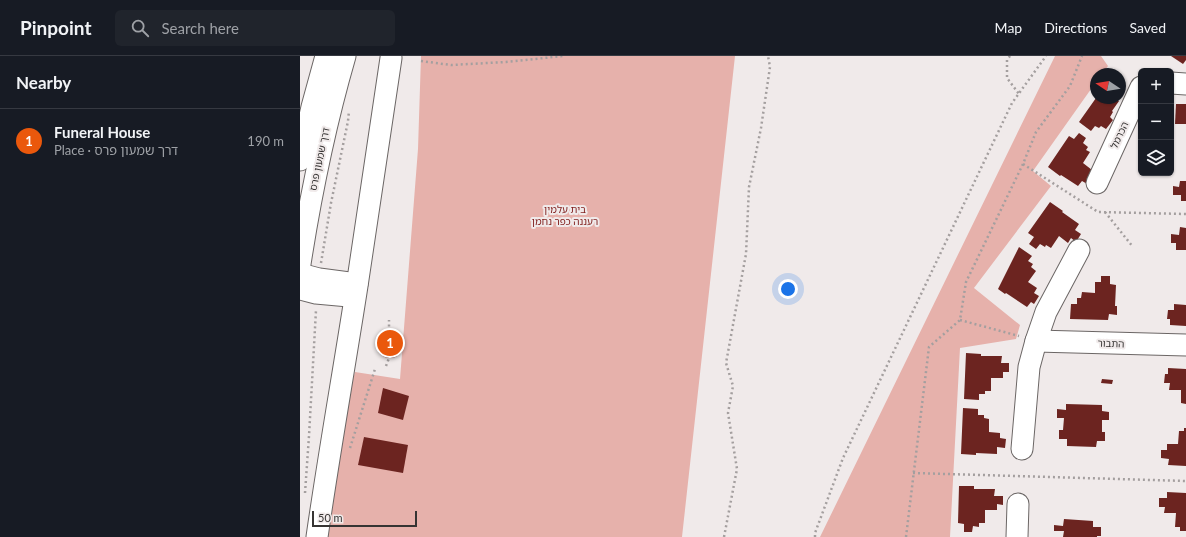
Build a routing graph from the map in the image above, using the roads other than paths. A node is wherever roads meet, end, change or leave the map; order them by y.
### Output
1 (326, 56) edge
2 (345, 56) edge
3 (391, 58) dead end
4 (1174, 83) edge
5 (1186, 84) edge
6 (1138, 94) edge
7 (300, 160) edge
8 (1097, 183) dead end
9 (1079, 250) dead end
10 (300, 264) edge
11 (300, 274) edge
12 (300, 289) edge
13 (356, 290) junction
14 (1036, 341) junction
15 (1186, 345) edge
16 (1022, 449) dead end
17 (1018, 504) dead end
18 (317, 537) edge
19 (1016, 537) edge

1 - 7 street, דרך שמעון פרס
2 - 10 street, דרך שמעון פרס
3 - 13 street
4 - 5 street
6 - 8 street, הכרמל
9 - 14 street
11 - 13 street
12 - 13 street
13 - 18 street
14 - 15 street, התבור
14 - 16 street
17 - 19 street

